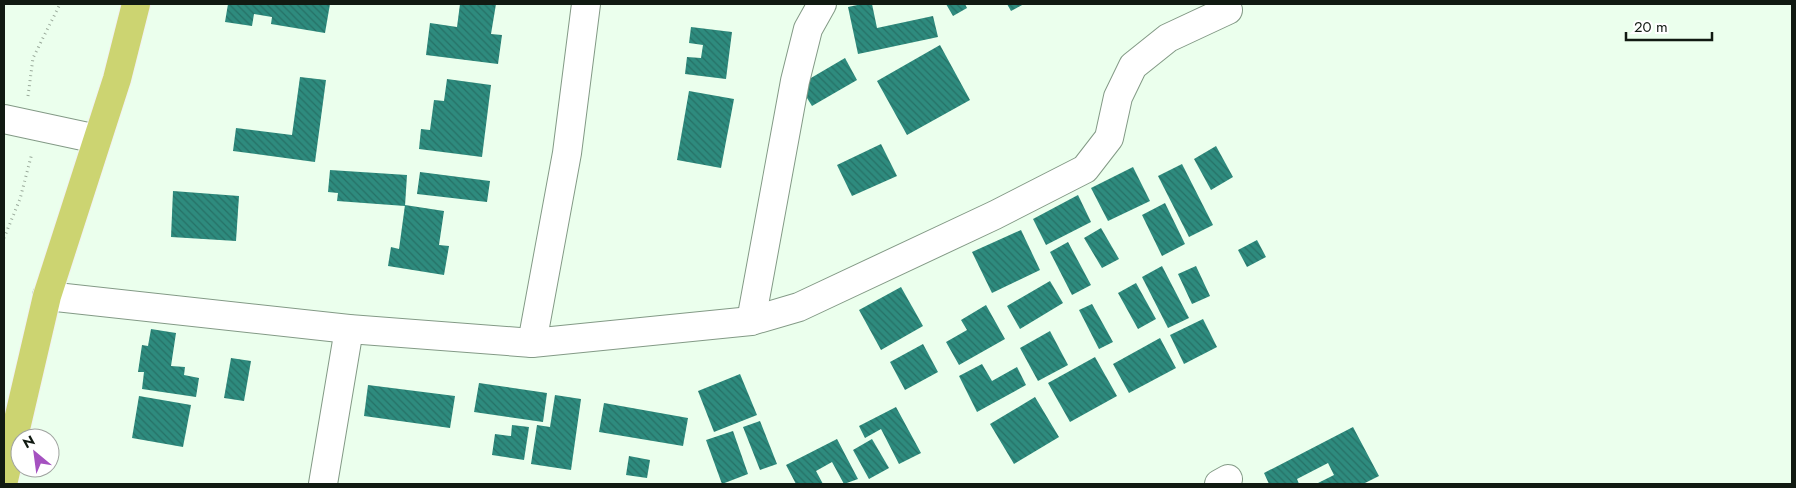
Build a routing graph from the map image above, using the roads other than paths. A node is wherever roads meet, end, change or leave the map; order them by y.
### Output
1 (136, 4) edge
2 (586, 4) edge
3 (822, 4) edge
4 (1228, 10) dead end
5 (22, 123) edge
6 (97, 139) junction
7 (47, 296) junction
8 (751, 321) junction
9 (349, 329) junction
10 (532, 343) junction
11 (4, 480) edge
12 (323, 484) edge

1 - 6 main road
2 - 10 street
3 - 8 street
4 - 8 street
5 - 6 street
6 - 7 main road
7 - 9 street
7 - 11 main road
8 - 10 street
9 - 10 street
9 - 12 street

